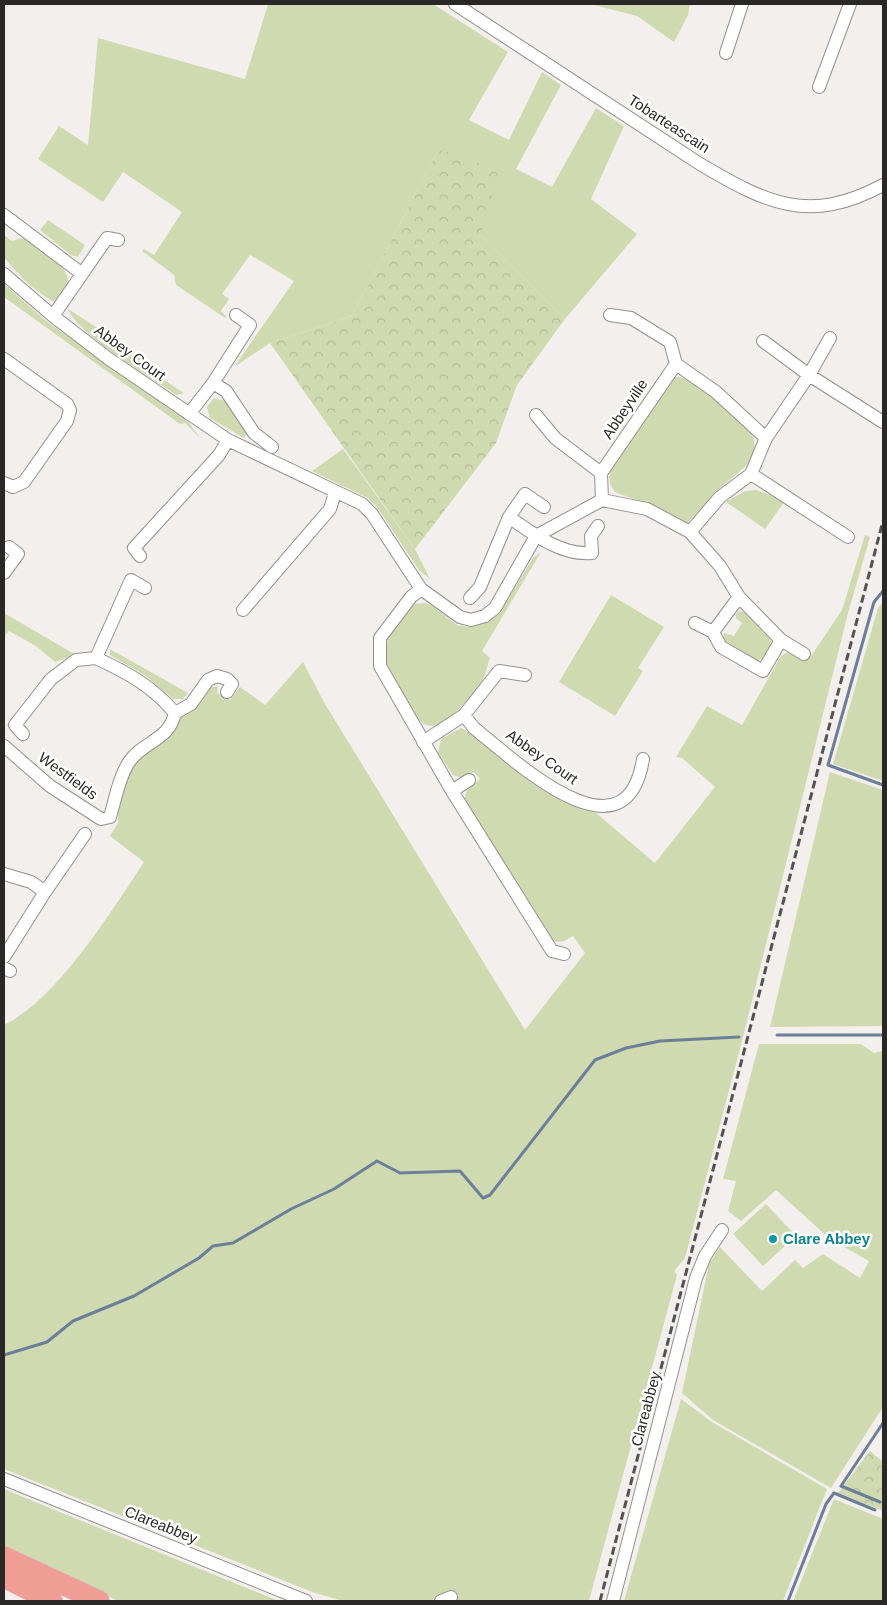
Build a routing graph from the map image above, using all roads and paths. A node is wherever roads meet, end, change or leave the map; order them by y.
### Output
1 (455, 4) edge
2 (742, 4) edge
3 (850, 4) edge
4 (726, 53) dead end
5 (820, 88) dead end
6 (883, 185) edge
7 (4, 215) edge
8 (118, 240) dead end
9 (81, 273) junction
10 (4, 274) edge
11 (236, 315) dead end
12 (610, 315) dead end
13 (53, 316) junction
14 (830, 338) dead end
15 (763, 340) dead end
16 (4, 359) edge
17 (676, 364) junction
18 (809, 375) junction
19 (213, 383) junction
20 (189, 414) junction
21 (536, 415) dead end
22 (883, 422) edge
23 (766, 438) junction
24 (228, 440) junction
25 (272, 447) dead end
26 (601, 473) junction
27 (751, 474) junction
28 (4, 483) edge
29 (335, 493) junction
30 (602, 500) junction
31 (544, 507) dead end
32 (509, 517) junction
33 (598, 526) dead end
34 (690, 532) junction
35 (536, 536) junction
36 (848, 537) dead end
37 (9, 547) dead end
38 (140, 556) dead end
39 (4, 573) edge
40 (145, 588) dead end
41 (421, 589) junction
42 (739, 597) junction
43 (470, 598) dead end
44 (243, 610) dead end
45 (695, 623) dead end
46 (713, 632) junction
47 (781, 640) junction
48 (804, 654) dead end
49 (96, 658) junction
50 (525, 675) dead end
51 (227, 692) dead end
52 (175, 712) junction
53 (464, 715) junction
54 (23, 734) dead end
55 (423, 742) junction
56 (4, 746) edge
57 (643, 760) dead end
58 (469, 780) dead end
59 (452, 791) junction
60 (85, 834) dead end
61 (4, 874) edge
62 (44, 892) junction
63 (564, 954) dead end
64 (4, 957) edge
65 (722, 1230) dead end
66 (4, 1479) edge
67 (4, 1557) edge
68 (4, 1577) edge
69 (52, 1601) edge
70 (99, 1601) edge
71 (306, 1601) edge
72 (613, 1601) edge

1 - 6 street, Tobarteascain
2 - 4 street
3 - 5 street
7 - 9 street
8 - 9 street
9 - 13 street
10 - 13 street, Abbey Court
11 - 19 street
12 - 17 street
13 - 20 street, Abbey Court
14 - 18 street
15 - 18 street
16 - 28 street
17 - 23 street
17 - 26 street, Abbeyville
18 - 22 street
18 - 23 street
19 - 20 street
19 - 25 street
20 - 24 street, Abbey Court
21 - 26 street
23 - 27 street
24 - 29 street, Abbey Court
24 - 38 street
26 - 30 street
27 - 34 street
27 - 36 street
29 - 41 street, Abbey Court
29 - 44 street
30 - 34 street
30 - 35 street
31 - 32 street
32 - 35 street
32 - 43 street
33 - 35 street
34 - 42 street
35 - 41 street, Abbey Court
37 - 39 street
40 - 49 street
41 - 55 street
42 - 46 street
42 - 47 street
45 - 46 street
46 - 47 street
47 - 48 street
49 - 52 street
49 - 54 street
50 - 53 street
51 - 52 street
52 - 56 street, Westfields
53 - 55 street
53 - 57 street, Abbey Court
55 - 59 street
58 - 59 street
59 - 63 street
60 - 62 street
61 - 62 street
62 - 64 street
65 - 72 street, Clareabbey
66 - 71 street, Clareabbey
67 - 70 main road
68 - 69 main road

